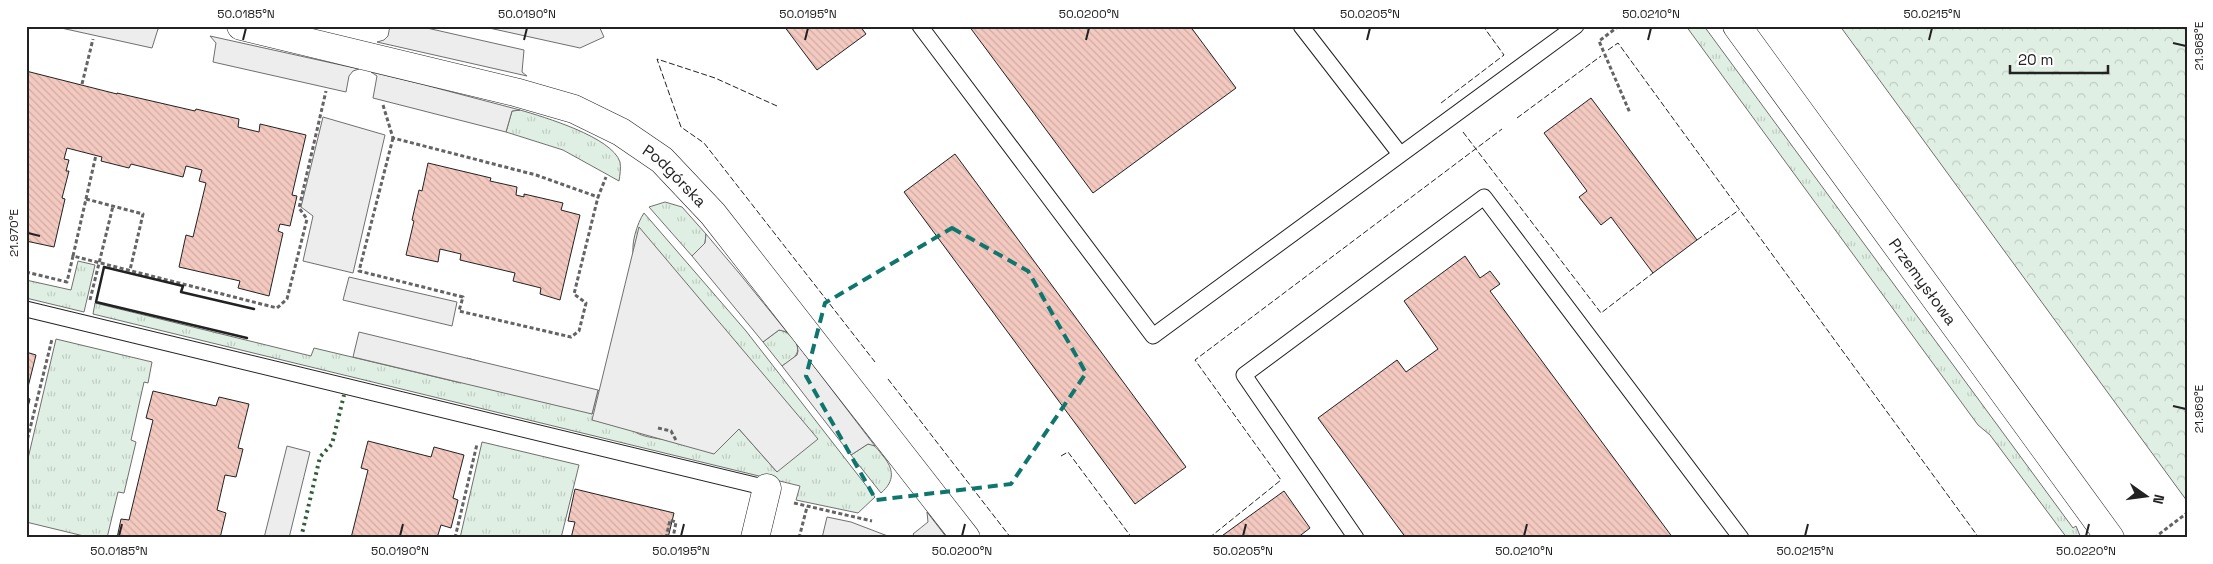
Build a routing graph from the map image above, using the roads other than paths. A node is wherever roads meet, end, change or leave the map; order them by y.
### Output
1 (241, 26) edge
2 (920, 26) edge
3 (1301, 26) edge
4 (1576, 26) edge
5 (1737, 26) edge
6 (1400, 154) junction
7 (26, 309) edge
8 (767, 488) joint
9 (756, 538) edge
10 (966, 538) edge
11 (1356, 538) edge
12 (1740, 538) edge
13 (2110, 538) edge

1 - 10 street, Podgórska
2 - 6 lane
3 - 6 lane
4 - 6 lane
5 - 13 street, Przemysłowa
7 - 8 lane
8 - 9 street
11 - 12 lane

